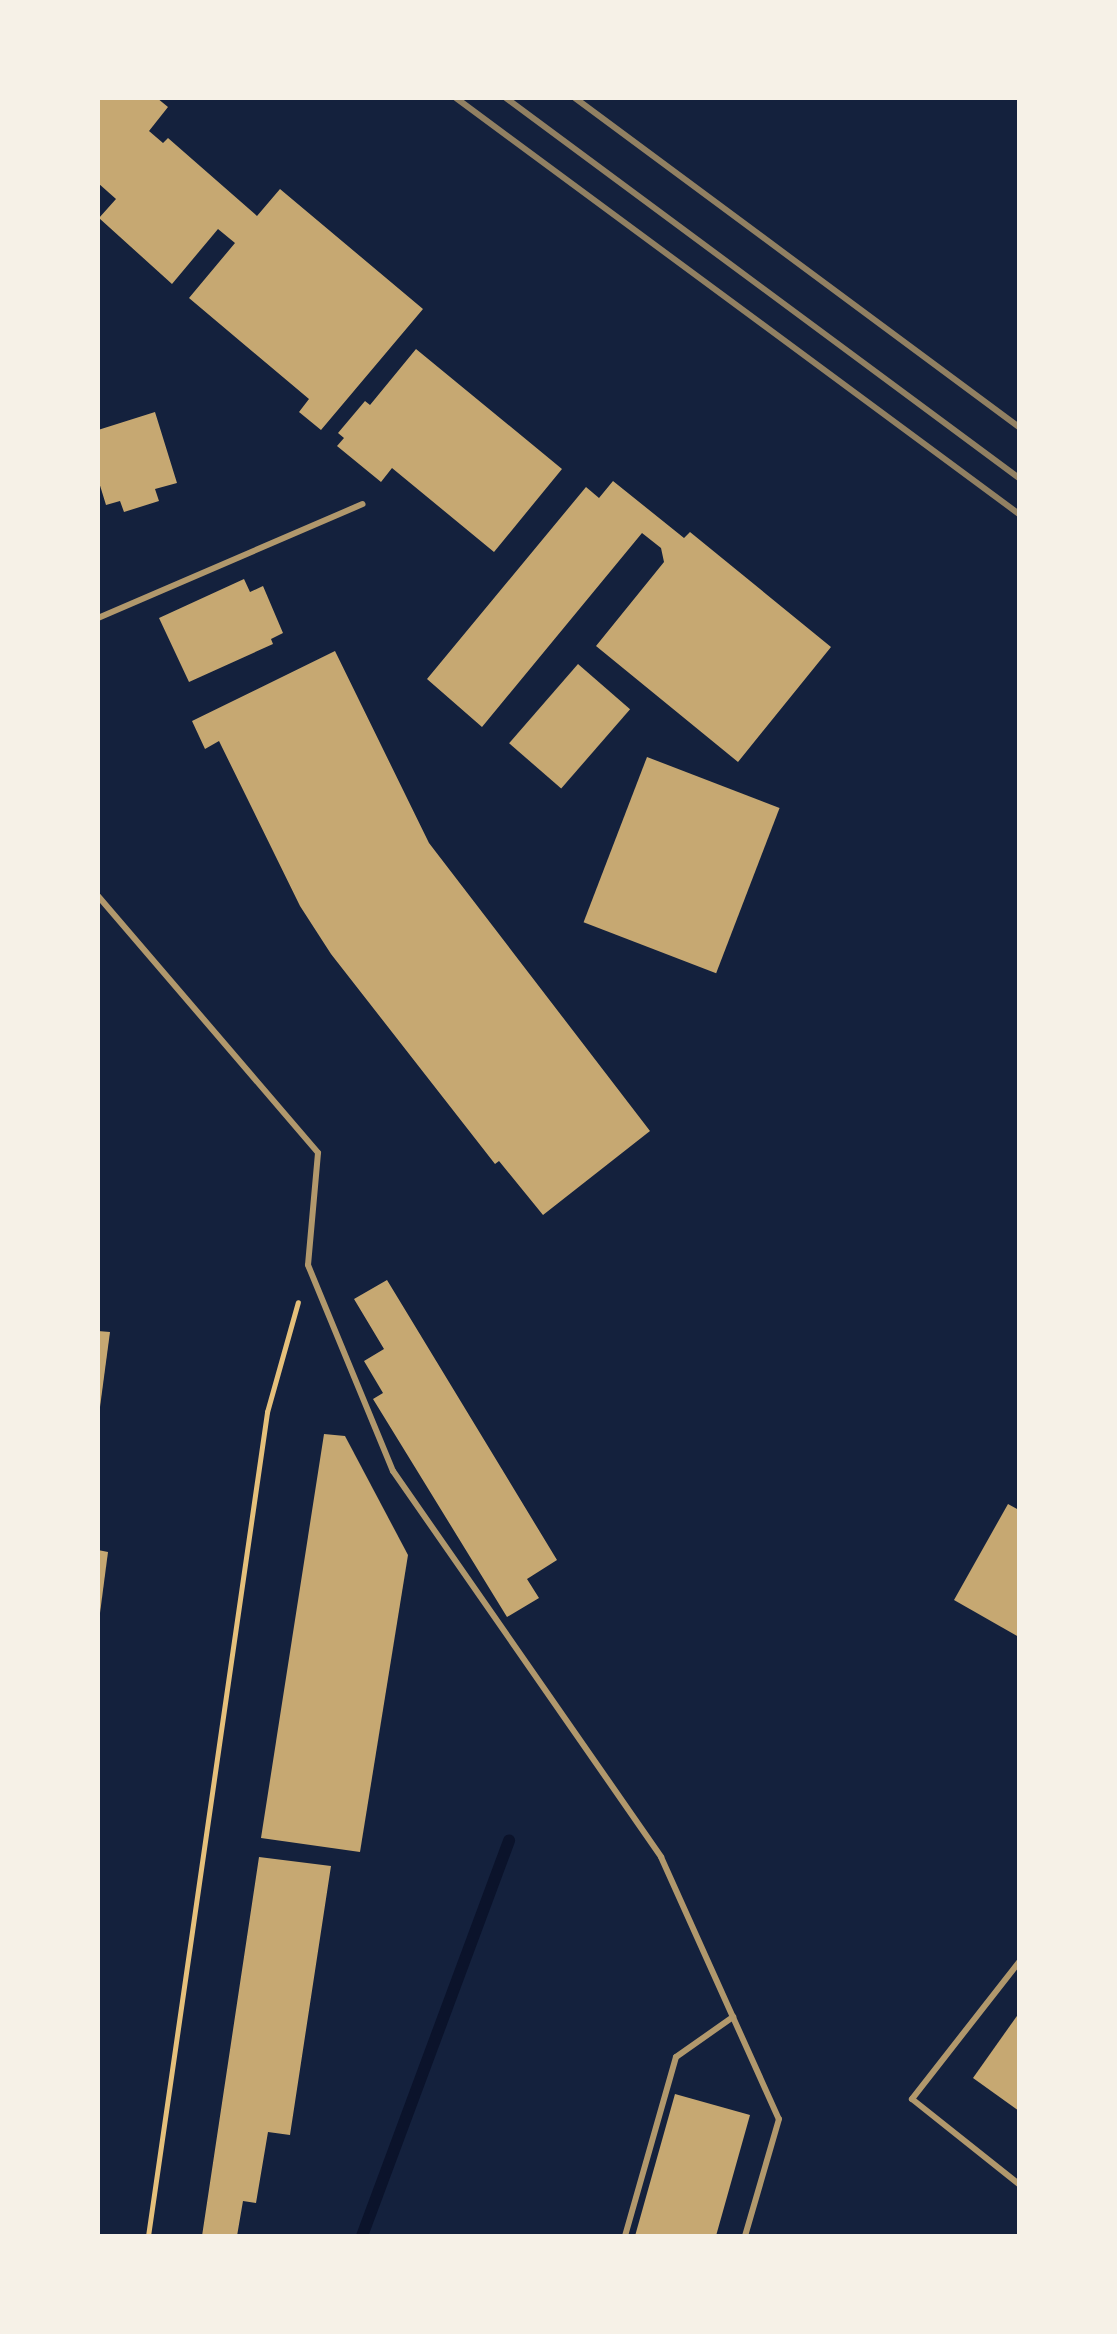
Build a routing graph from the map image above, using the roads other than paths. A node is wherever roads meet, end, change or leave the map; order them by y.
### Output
1 (363, 504) dead end
2 (98, 618) edge
3 (98, 896) edge
4 (1019, 1962) edge
5 (733, 2017) junction
6 (1019, 2184) edge
7 (625, 2236) edge
8 (745, 2236) edge

1 - 2 lane
3 - 5 lane
4 - 6 lane
5 - 7 lane
5 - 8 lane

